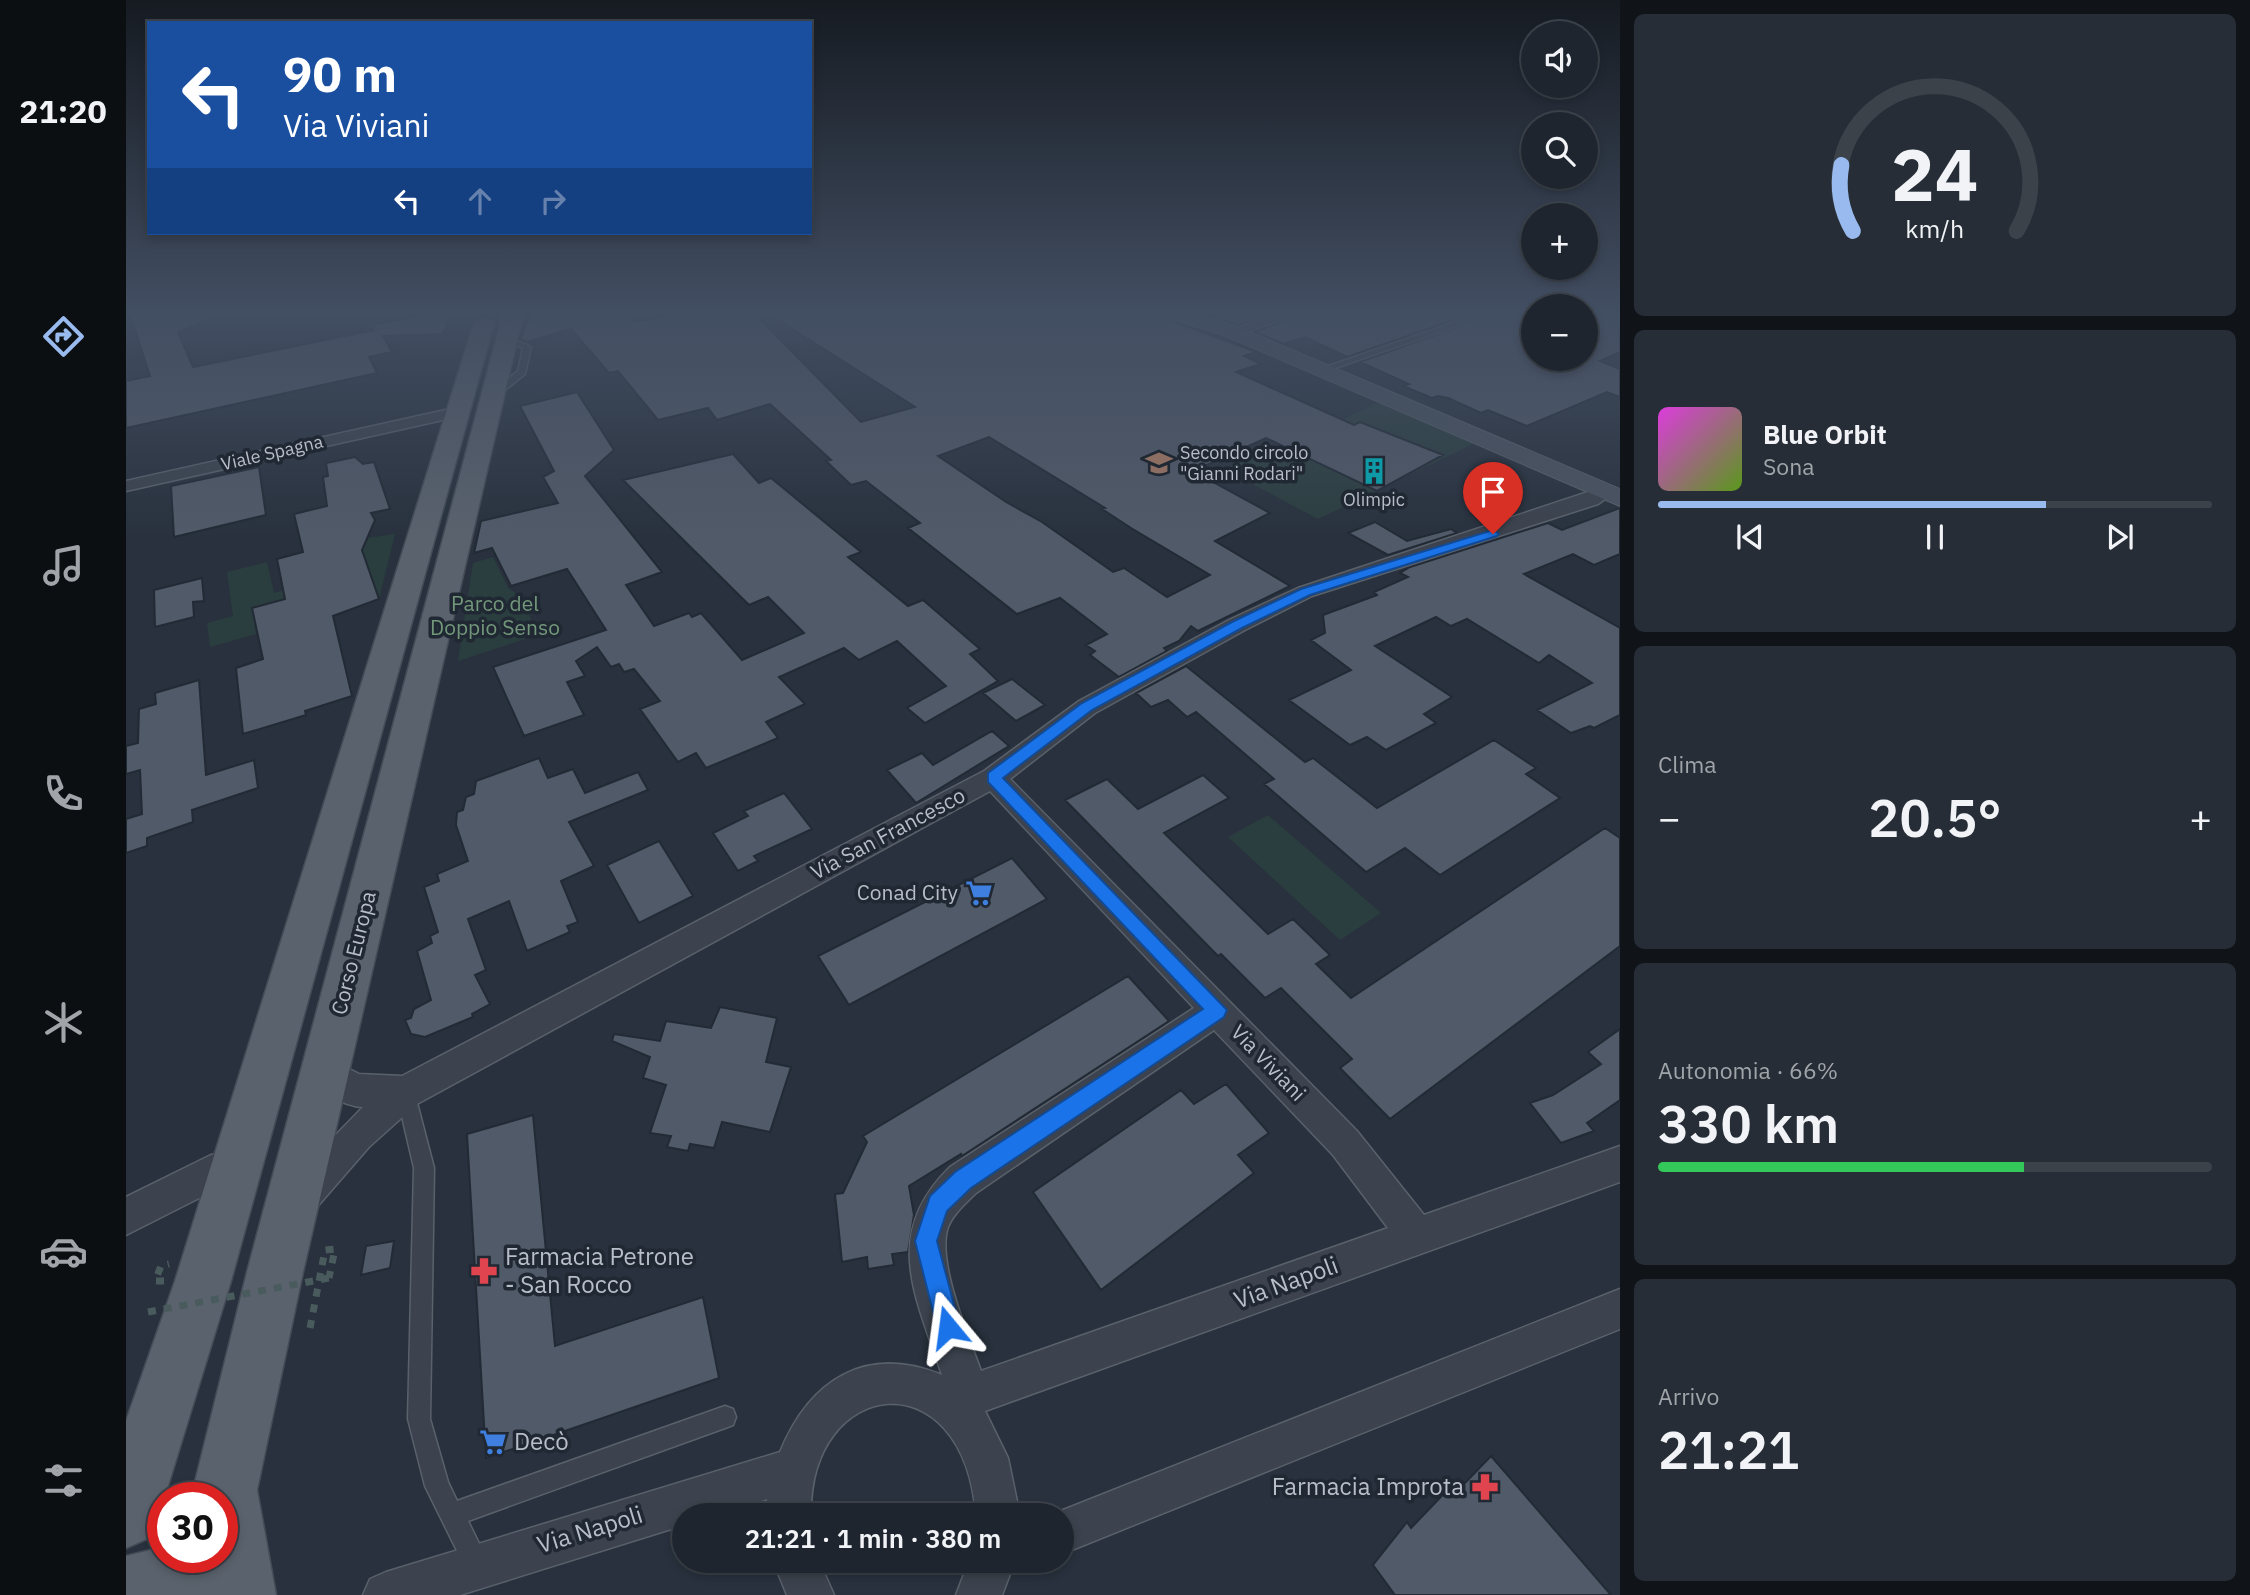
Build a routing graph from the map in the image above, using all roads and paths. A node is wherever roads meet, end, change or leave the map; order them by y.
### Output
1 (480, 388) edge
2 (1364, 388) edge
3 (475, 404) junction
4 (126, 486) edge
5 (1613, 495) edge
6 (993, 778) junction
7 (1217, 1010) junction
8 (324, 1072) junction
9 (405, 1092) junction
10 (1620, 1164) edge
11 (235, 1170) junction
12 (291, 1208) junction
13 (126, 1217) edge
14 (1417, 1236) junction
15 (1620, 1308) edge
16 (148, 1312) dead end
17 (310, 1328) dead end
18 (962, 1402) junction
19 (725, 1417) dead end
20 (794, 1469) junction
21 (790, 1503) edge
22 (997, 1503) edge
23 (126, 1515) edge
24 (452, 1515) junction
25 (1074, 1527) edge
26 (478, 1565) junction
27 (801, 1573) edge
28 (987, 1573) edge
29 (126, 1590) edge
30 (408, 1591) edge
31 (235, 1595) edge
32 (242, 1595) edge
33 (811, 1595) edge
34 (979, 1595) edge

1 - 3 main road, Corso Europa
2 - 5 street
3 - 4 street, Viale Spagna
3 - 8 main road, Corso Europa
3 - 11 main road, Corso Europa
5 - 6 street, Via San Francesco
6 - 7 street, Via Viviani
6 - 9 street, Via San Francesco
7 - 14 street, Via Viviani
7 - 18 street
8 - 9 street
8 - 12 main road, Corso Europa
9 - 12 street, Via San Francesco
9 - 24 lane
10 - 14 street, Via Napoli
11 - 13 street
11 - 23 main road, Corso Europa
12 - 32 main road, Corso Europa
14 - 18 street, Via Napoli
15 - 25 street
16 - 17 path, bridge
18 - 20 street
18 - 22 street
19 - 24 lane
20 - 21 street
20 - 26 street, Via Napoli
24 - 26 lane
26 - 30 street, Via Napoli
27 - 33 street
28 - 34 street
29 - 31 main road

